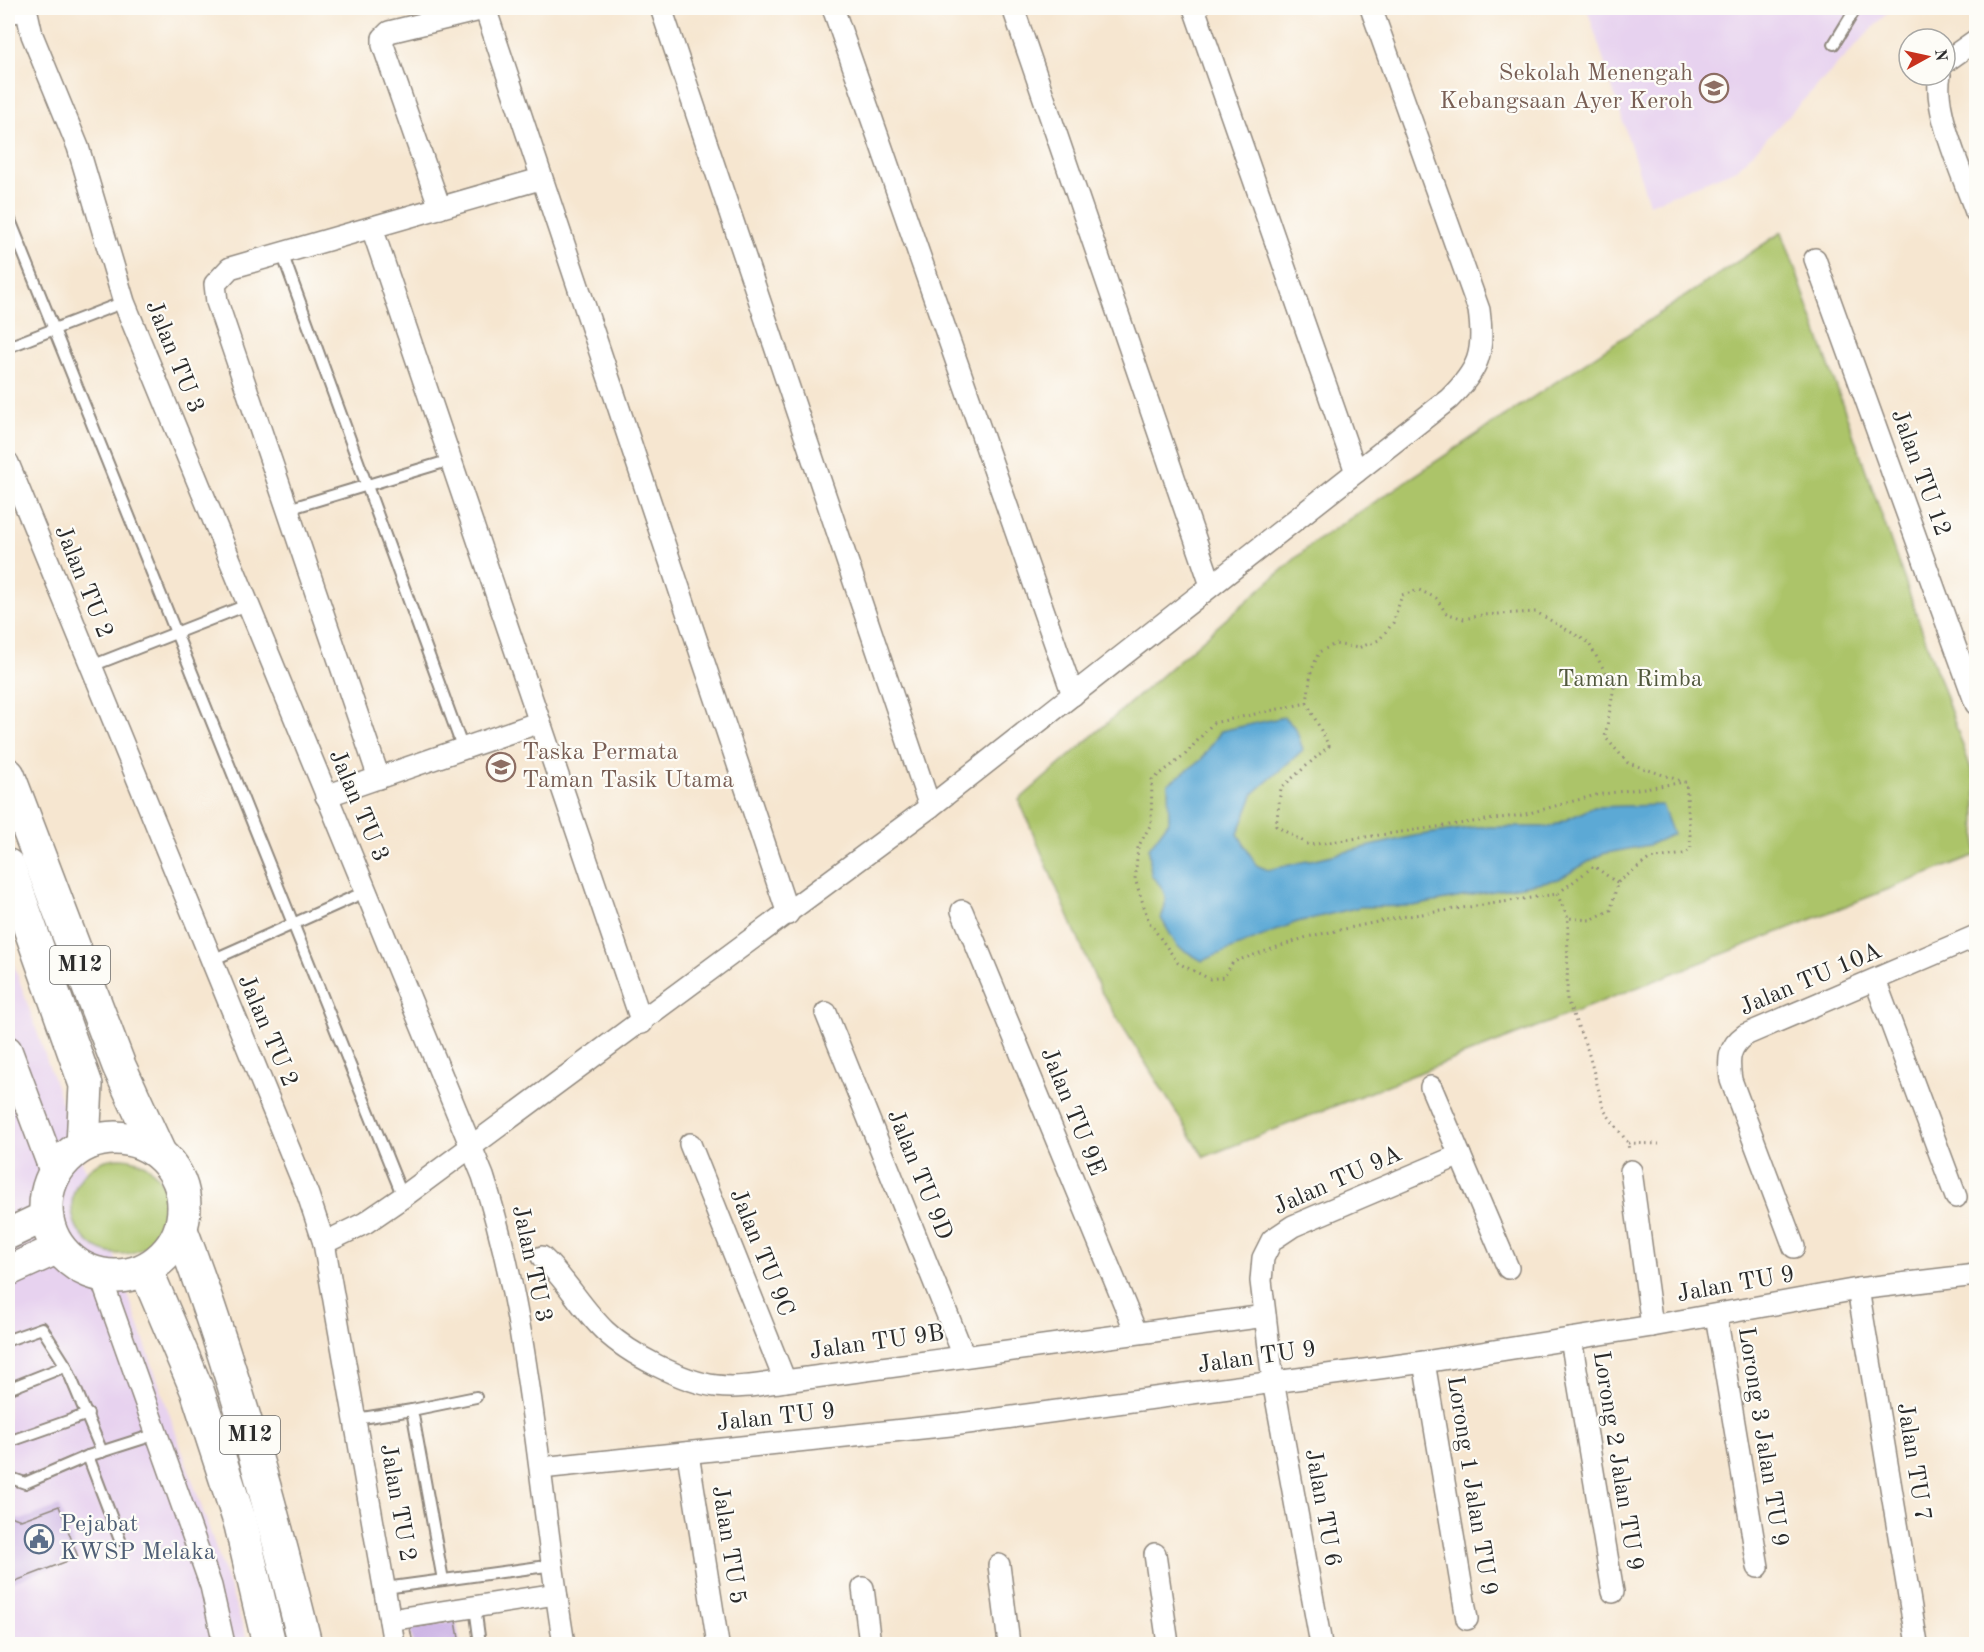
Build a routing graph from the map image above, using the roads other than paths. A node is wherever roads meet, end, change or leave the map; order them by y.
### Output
1 (486, 8) edge
2 (661, 8) edge
3 (833, 8) edge
4 (1194, 8) edge
5 (1371, 8) edge
6 (1856, 8) edge
7 (1018, 9) edge
8 (20, 10) edge
9 (1977, 40) edge
10 (1834, 44) dead end
11 (1957, 54) edge
12 (1937, 87) edge
13 (540, 179) junction
14 (440, 208) junction
15 (1977, 212) edge
16 (8, 215) edge
17 (372, 228) junction
18 (282, 253) junction
19 (1815, 260) dead end
20 (124, 302) junction
21 (53, 329) junction
22 (8, 347) edge
23 (451, 460) junction
24 (8, 463) edge
25 (1356, 472) junction
26 (367, 486) junction
27 (288, 509) junction
28 (1211, 585) junction
29 (247, 605) junction
30 (176, 632) junction
31 (89, 667) junction
32 (1073, 695) junction
33 (1977, 704) edge
34 (540, 722) junction
35 (463, 749) junction
36 (8, 774) edge
37 (379, 778) junction
38 (326, 796) junction
39 (930, 807) junction
40 (8, 866) edge
41 (367, 891) junction
42 (962, 911) dead end
43 (788, 914) junction
44 (293, 924) junction
45 (1977, 936) edge
46 (210, 961) junction
47 (1875, 980) junction
48 (826, 1013) dead end
49 (642, 1023) junction
50 (8, 1050) edge
51 (14, 1086) edge
52 (1431, 1087) dead end
53 (83, 1144) junction
54 (690, 1144) dead end
55 (472, 1146) junction
56 (159, 1153) junction
57 (1460, 1155) junction
58 (1631, 1171) road end
59 (54, 1173) junction
60 (403, 1197) junction
61 (1956, 1197) dead end
62 (46, 1216) junction
63 (181, 1230) junction
64 (8, 1234) edge
65 (324, 1243) junction
66 (1794, 1247) dead end
67 (59, 1248) junction
68 (542, 1257) dead end
69 (1508, 1268) dead end
70 (146, 1270) junction
71 (8, 1271) edge
72 (100, 1275) junction
73 (1977, 1275) edge
74 (1858, 1289) junction
75 (1716, 1315) junction
76 (1265, 1316) junction
77 (1652, 1326) junction
78 (1136, 1332) junction
79 (1570, 1339) junction
80 (8, 1340) edge
81 (964, 1356) junction
82 (1424, 1362) junction
83 (66, 1366) junction
84 (785, 1381) junction
85 (1273, 1382) junction
86 (8, 1389) edge
87 (476, 1396) dead end
88 (412, 1410) junction
89 (87, 1414) junction
90 (356, 1419) junction
91 (157, 1434) junction
92 (8, 1442) edge
93 (102, 1452) junction
94 (688, 1454) junction
95 (88, 1456) junction
96 (541, 1468) junction
97 (8, 1477) edge
98 (120, 1540) dead end
99 (1155, 1554) dead end
100 (554, 1565) junction
101 (999, 1565) dead end
102 (1758, 1567) dead end
103 (443, 1580) junction
104 (385, 1588) junction
105 (863, 1588) dead end
106 (1613, 1592) dead end
107 (556, 1594) junction
108 (475, 1607) junction
109 (1467, 1619) dead end
110 (390, 1620) junction
111 (224, 1644) edge
112 (270, 1644) edge
113 (305, 1644) edge
114 (394, 1644) edge
115 (480, 1644) edge
116 (564, 1644) edge
117 (718, 1644) edge
118 (870, 1644) edge
119 (1009, 1644) edge
120 (1168, 1644) edge
121 (1321, 1644) edge
122 (1917, 1644) edge

1 - 13 street
1 - 14 street
2 - 39 street
3 - 32 street
4 - 25 street
5 - 25 street
6 - 10 lane
7 - 28 street
8 - 20 street, Jalan TU 3
9 - 11 street
12 - 15 street
13 - 14 street
13 - 43 street
14 - 17 street
16 - 21 lane
17 - 18 street
17 - 23 street
18 - 26 lane
18 - 27 street
19 - 33 street, Jalan TU 12
20 - 21 lane
20 - 29 street, Jalan TU 3
21 - 22 lane
21 - 30 lane
23 - 26 lane
23 - 34 street
24 - 31 street, Jalan TU 2
25 - 28 street
26 - 27 lane
26 - 35 lane
27 - 37 street
28 - 32 street
29 - 30 lane
29 - 38 street, Jalan TU 3
30 - 31 lane
30 - 44 lane
31 - 46 street, Jalan TU 2
32 - 39 street
34 - 35 street
34 - 49 street
35 - 37 street
36 - 56 main road, M12
37 - 38 street
38 - 41 street, Jalan TU 3
39 - 43 street
40 - 53 main road, M12
41 - 44 lane
41 - 55 street, Jalan TU 3
42 - 78 street, Jalan TU 9E
43 - 49 street
44 - 46 lane
44 - 60 lane
45 - 47 street, Jalan TU 10A
46 - 65 street, Jalan TU 2
47 - 61 street
47 - 66 street, Jalan TU 10A
48 - 81 street, Jalan TU 9D
49 - 55 street
50 - 51 street
51 - 59 street
52 - 57 street
53 - 56 main road, M12
53 - 59 main road, M12
54 - 84 street, Jalan TU 9C
55 - 60 street
55 - 96 street, Jalan TU 3
56 - 63 main road, M12
57 - 69 street
57 - 76 street, Jalan TU 9A
58 - 77 street
59 - 62 main road, M12
60 - 65 street
62 - 64 main road
62 - 67 main road, M12
63 - 70 main road, M12
63 - 113 main road, M12
65 - 90 street, Jalan TU 2
67 - 71 main road
67 - 72 main road, M12
68 - 84 street, Jalan TU 9B
70 - 72 main road, M12
70 - 112 main road, M12
72 - 91 street
73 - 74 street, Jalan TU 9
74 - 75 street, Jalan TU 9
74 - 122 street, Jalan TU 7
75 - 77 street, Jalan TU 9
75 - 102 street, Lorong 3 Jalan TU 9
76 - 78 street, Jalan TU 9B
76 - 85 street, Jalan TU 9A
77 - 79 street, Jalan TU 9
78 - 81 street, Jalan TU 9B
79 - 82 street, Jalan TU 9
79 - 106 street, Lorong 2 Jalan TU 9
80 - 83 lane
81 - 84 street, Jalan TU 9B
82 - 85 street, Jalan TU 9
82 - 109 street, Lorong 1 Jalan TU 9
83 - 86 lane
83 - 89 lane
85 - 94 street, Jalan TU 9
85 - 121 street, Jalan TU 6
87 - 88 lane
88 - 90 lane
88 - 103 lane
89 - 92 lane
89 - 93 lane
90 - 104 street, Jalan TU 2
91 - 93 lane
91 - 111 street
93 - 95 lane
94 - 96 street, Jalan TU 9
94 - 117 street, Jalan TU 5
95 - 97 lane
95 - 98 lane
96 - 100 street, Jalan TU 3
99 - 120 street
100 - 103 lane
100 - 107 street, Jalan TU 3
101 - 119 street
103 - 104 lane
104 - 110 street, Jalan TU 2
105 - 118 street
107 - 108 street
107 - 116 street, Jalan TU 3
108 - 110 street
108 - 115 lane
110 - 114 street, Jalan TU 2

